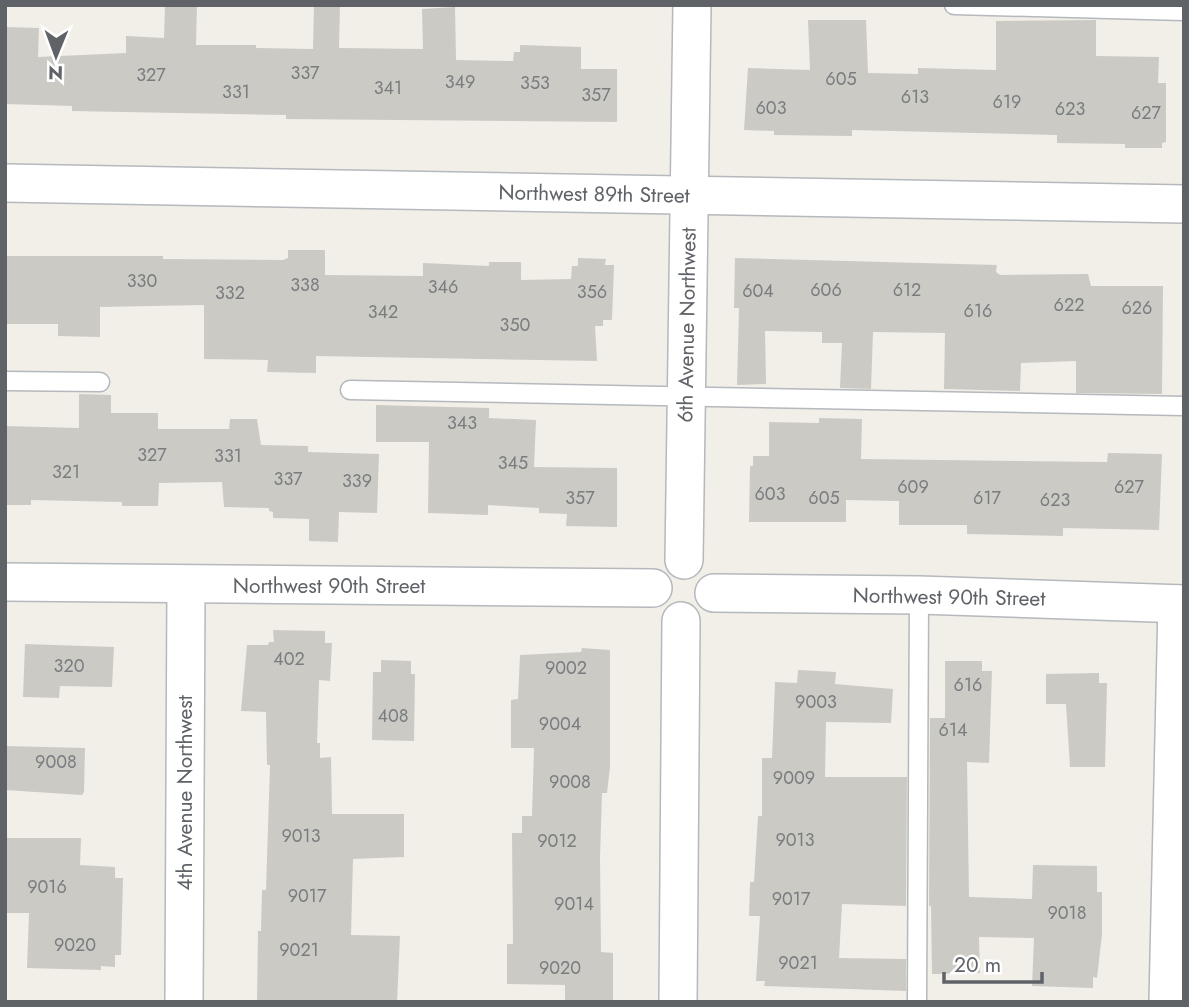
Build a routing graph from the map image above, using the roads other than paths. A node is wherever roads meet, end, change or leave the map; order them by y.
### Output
1 (692, 5) edge
2 (954, 5) edge
3 (1184, 11) edge
4 (5, 183) edge
5 (688, 195) junction
6 (1184, 204) edge
7 (5, 381) edge
8 (100, 382) dead end
9 (350, 390) dead end
10 (686, 395) junction
11 (1184, 406) edge
12 (684, 561) junction
13 (5, 582) edge
14 (186, 585) junction
15 (653, 588) junction
16 (714, 593) junction
17 (919, 595) junction
18 (1180, 604) edge
19 (681, 621) junction
20 (184, 1002) edge
21 (678, 1002) edge
22 (917, 1002) edge
23 (1168, 1002) edge

1 - 5 street, 6th Avenue Northwest
2 - 3 lane
4 - 5 street, Northwest 89th Street
5 - 6 street, Northwest 89th Street
5 - 10 street, 6th Avenue Northwest
7 - 8 lane
9 - 10 lane
10 - 11 lane
10 - 12 street, 6th Avenue Northwest
12 - 15 street
12 - 16 street
13 - 14 street, Northwest 90th Street
14 - 15 street, Northwest 90th Street
14 - 20 street, 4th Avenue Northwest
15 - 19 street
16 - 17 street, Northwest 90th Street
16 - 19 street
17 - 18 street, Northwest 90th Street
17 - 22 lane
18 - 23 street
19 - 21 street

